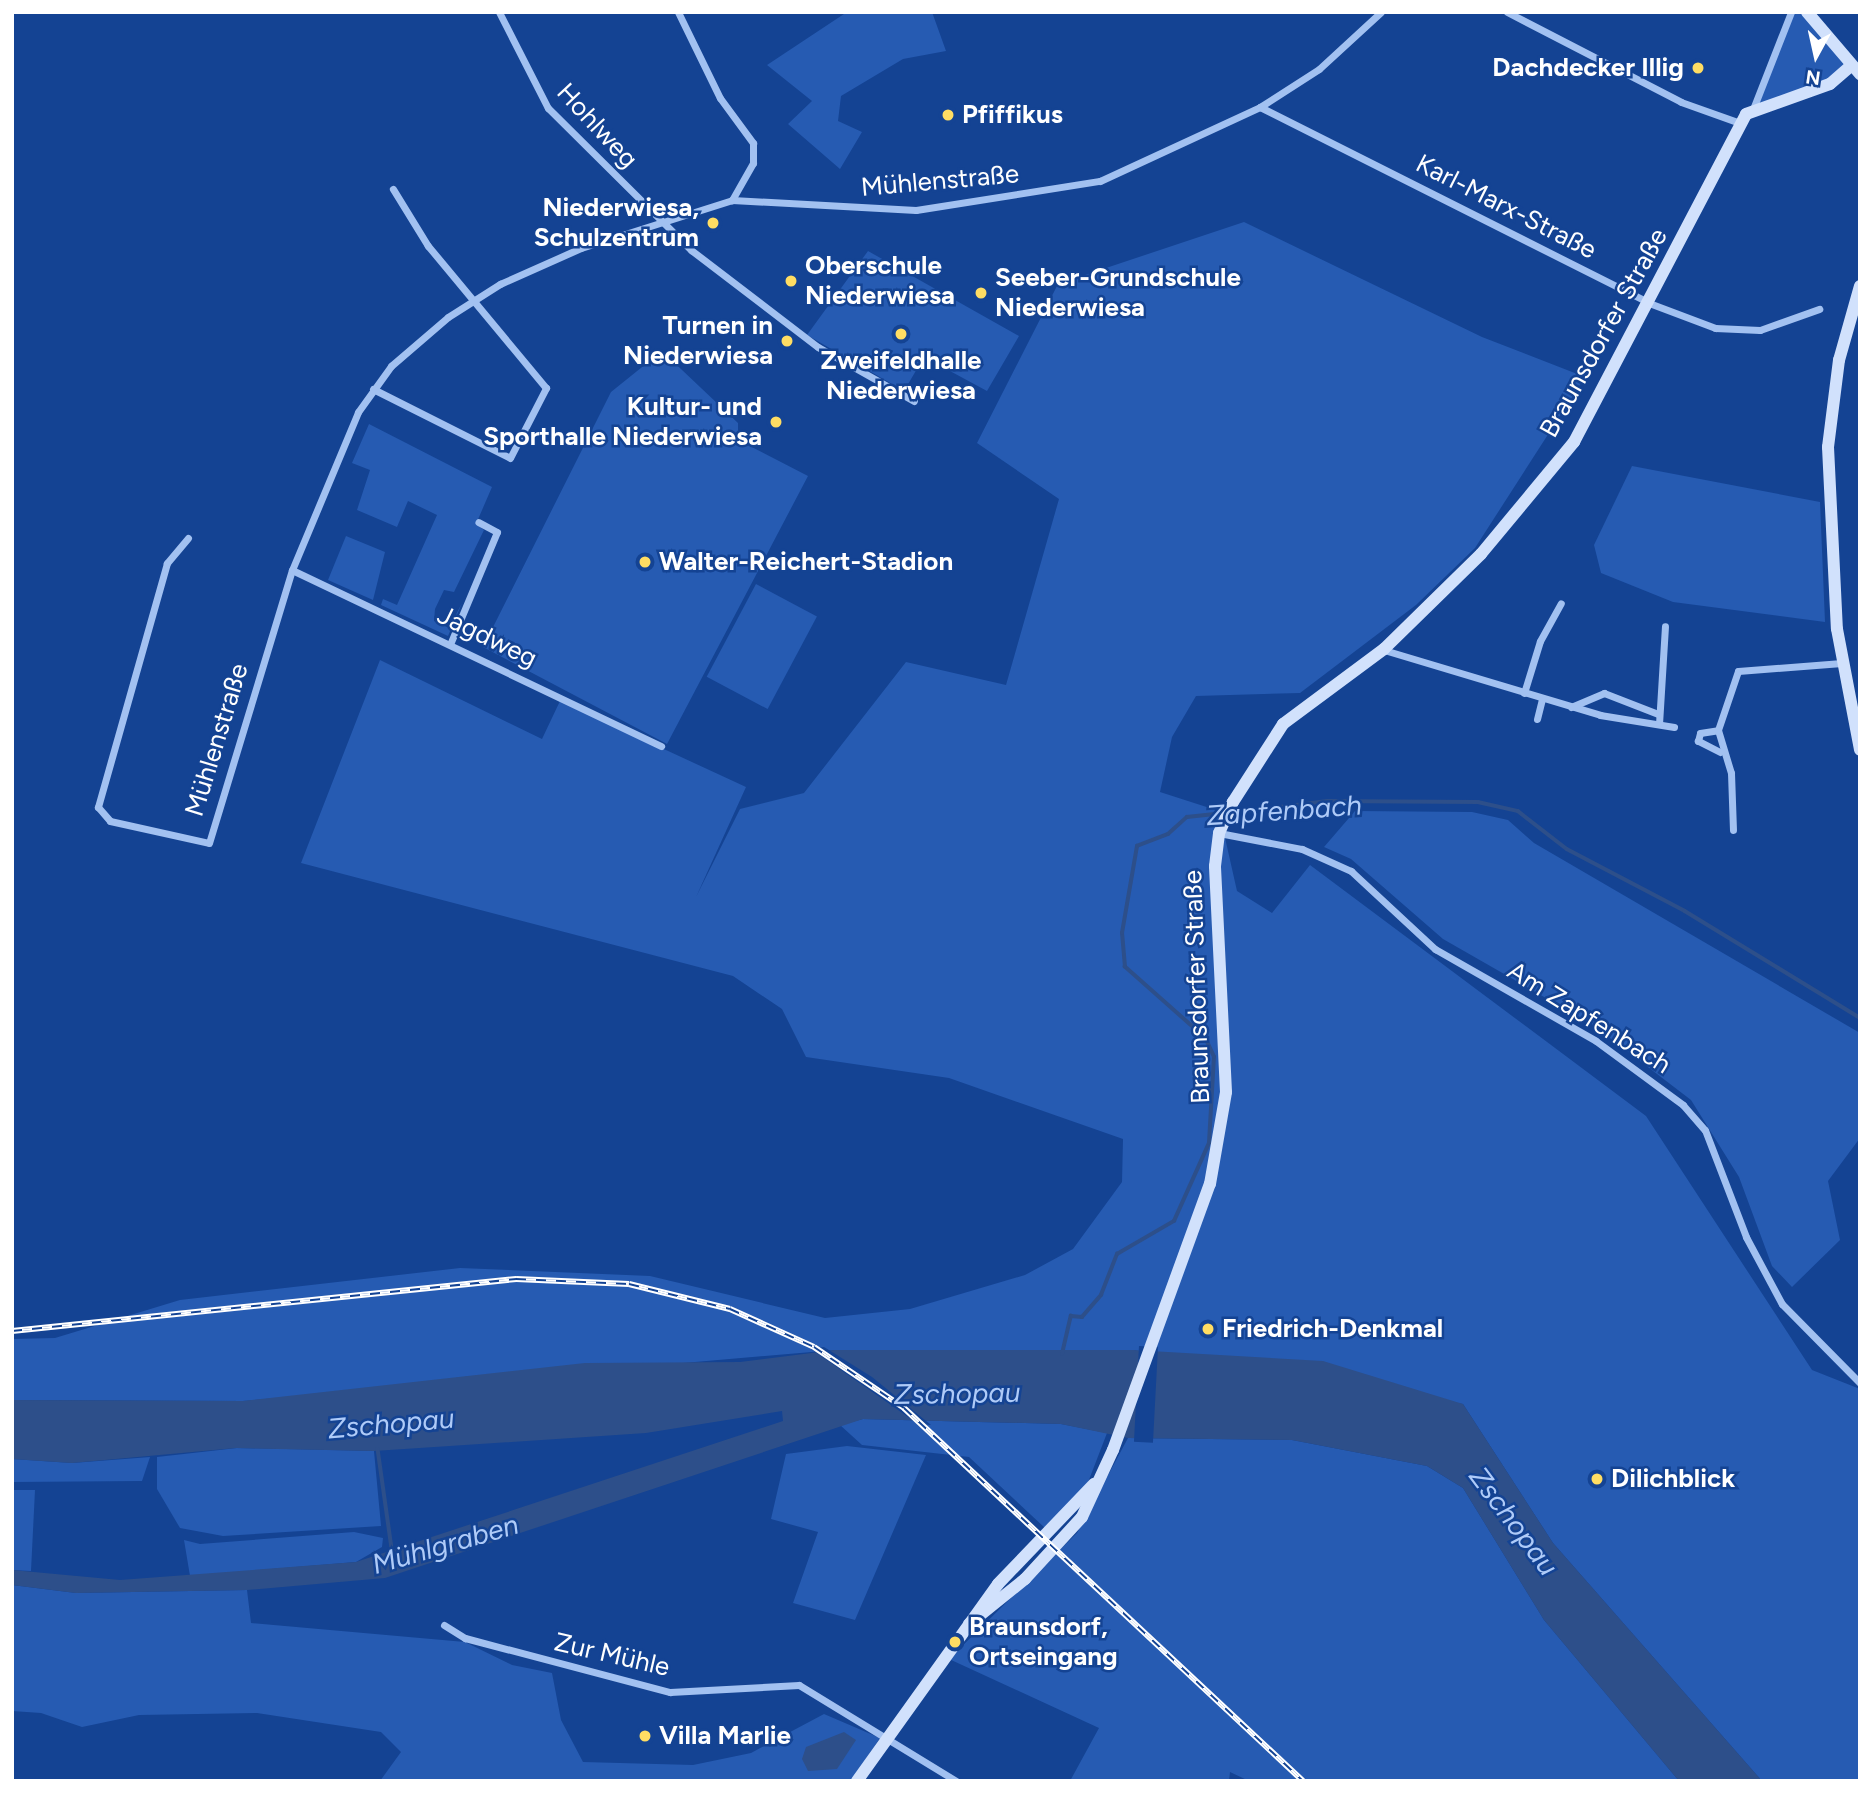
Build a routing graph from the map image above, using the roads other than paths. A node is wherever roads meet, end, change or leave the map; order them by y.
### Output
1 (499, 12) edge
2 (678, 12) edge
3 (1507, 12) edge
4 (1791, 12) edge
5 (1807, 12) edge
6 (1376, 14) edge
7 (1856, 70) edge
8 (1260, 107) junction
9 (1753, 109) junction
10 (1740, 123) junction
11 (393, 189) dead end
12 (732, 200) junction
13 (661, 220) junction
14 (1860, 286) edge
15 (472, 301) junction
16 (1649, 303) junction
17 (1819, 309) dead end
18 (1856, 313) edge
19 (373, 388) junction
20 (914, 401) dead end
21 (478, 522) dead end
22 (188, 538) dead end
23 (292, 570) junction
24 (1561, 603) dead end
25 (1665, 626) dead end
26 (451, 642) junction
27 (1384, 649) junction
28 (1842, 663) junction
29 (1524, 693) junction
30 (1542, 699) junction
31 (1571, 707) junction
32 (1658, 714) junction
33 (1537, 719) dead end
34 (1659, 724) junction
35 (1674, 727) dead end
36 (1718, 730) junction
37 (662, 746) dead end
38 (1860, 750) edge
39 (1720, 752) junction
40 (1221, 828) junction
41 (1733, 830) dead end
42 (1860, 1383) edge
43 (444, 1625) dead end
44 (889, 1735) junction
45 (857, 1781) edge
46 (956, 1781) edge

1 - 13 street, Hohlweg
2 - 12 street
3 - 10 street
4 - 9 street, Braunsdorfer Straße
5 - 7 street
6 - 8 street, Mühlenstraße
7 - 9 street, Braunsdorfer Straße
8 - 12 street, Mühlenstraße
8 - 16 street, Karl-Marx-Straße
9 - 10 street, Braunsdorfer Straße
10 - 16 street, Braunsdorfer Straße
11 - 15 street
12 - 13 street, Mühlenstraße
13 - 15 street, Mühlenstraße
13 - 20 street, Hohlweg
14 - 18 street
15 - 19 street, Mühlenstraße
15 - 19 street
16 - 17 street, Karl-Marx-Straße
16 - 27 street, Braunsdorfer Straße
18 - 28 street
19 - 23 street, Mühlenstraße
21 - 26 street
22 - 23 street, Mühlenstraße
23 - 26 street, Jagdweg
24 - 29 street
25 - 32 street
26 - 37 street, Jagdweg
27 - 29 street
27 - 40 street, Braunsdorfer Straße
28 - 36 street
28 - 38 street
29 - 30 street
30 - 31 street
30 - 33 street
31 - 32 street
31 - 34 street
32 - 34 street
34 - 35 street
36 - 39 street
36 - 39 street
39 - 41 street
40 - 42 street, Am Zapfenbach
40 - 44 street, Braunsdorfer Straße
43 - 44 street, Zur Mühle
44 - 45 street
44 - 46 street, Zur Mühle

